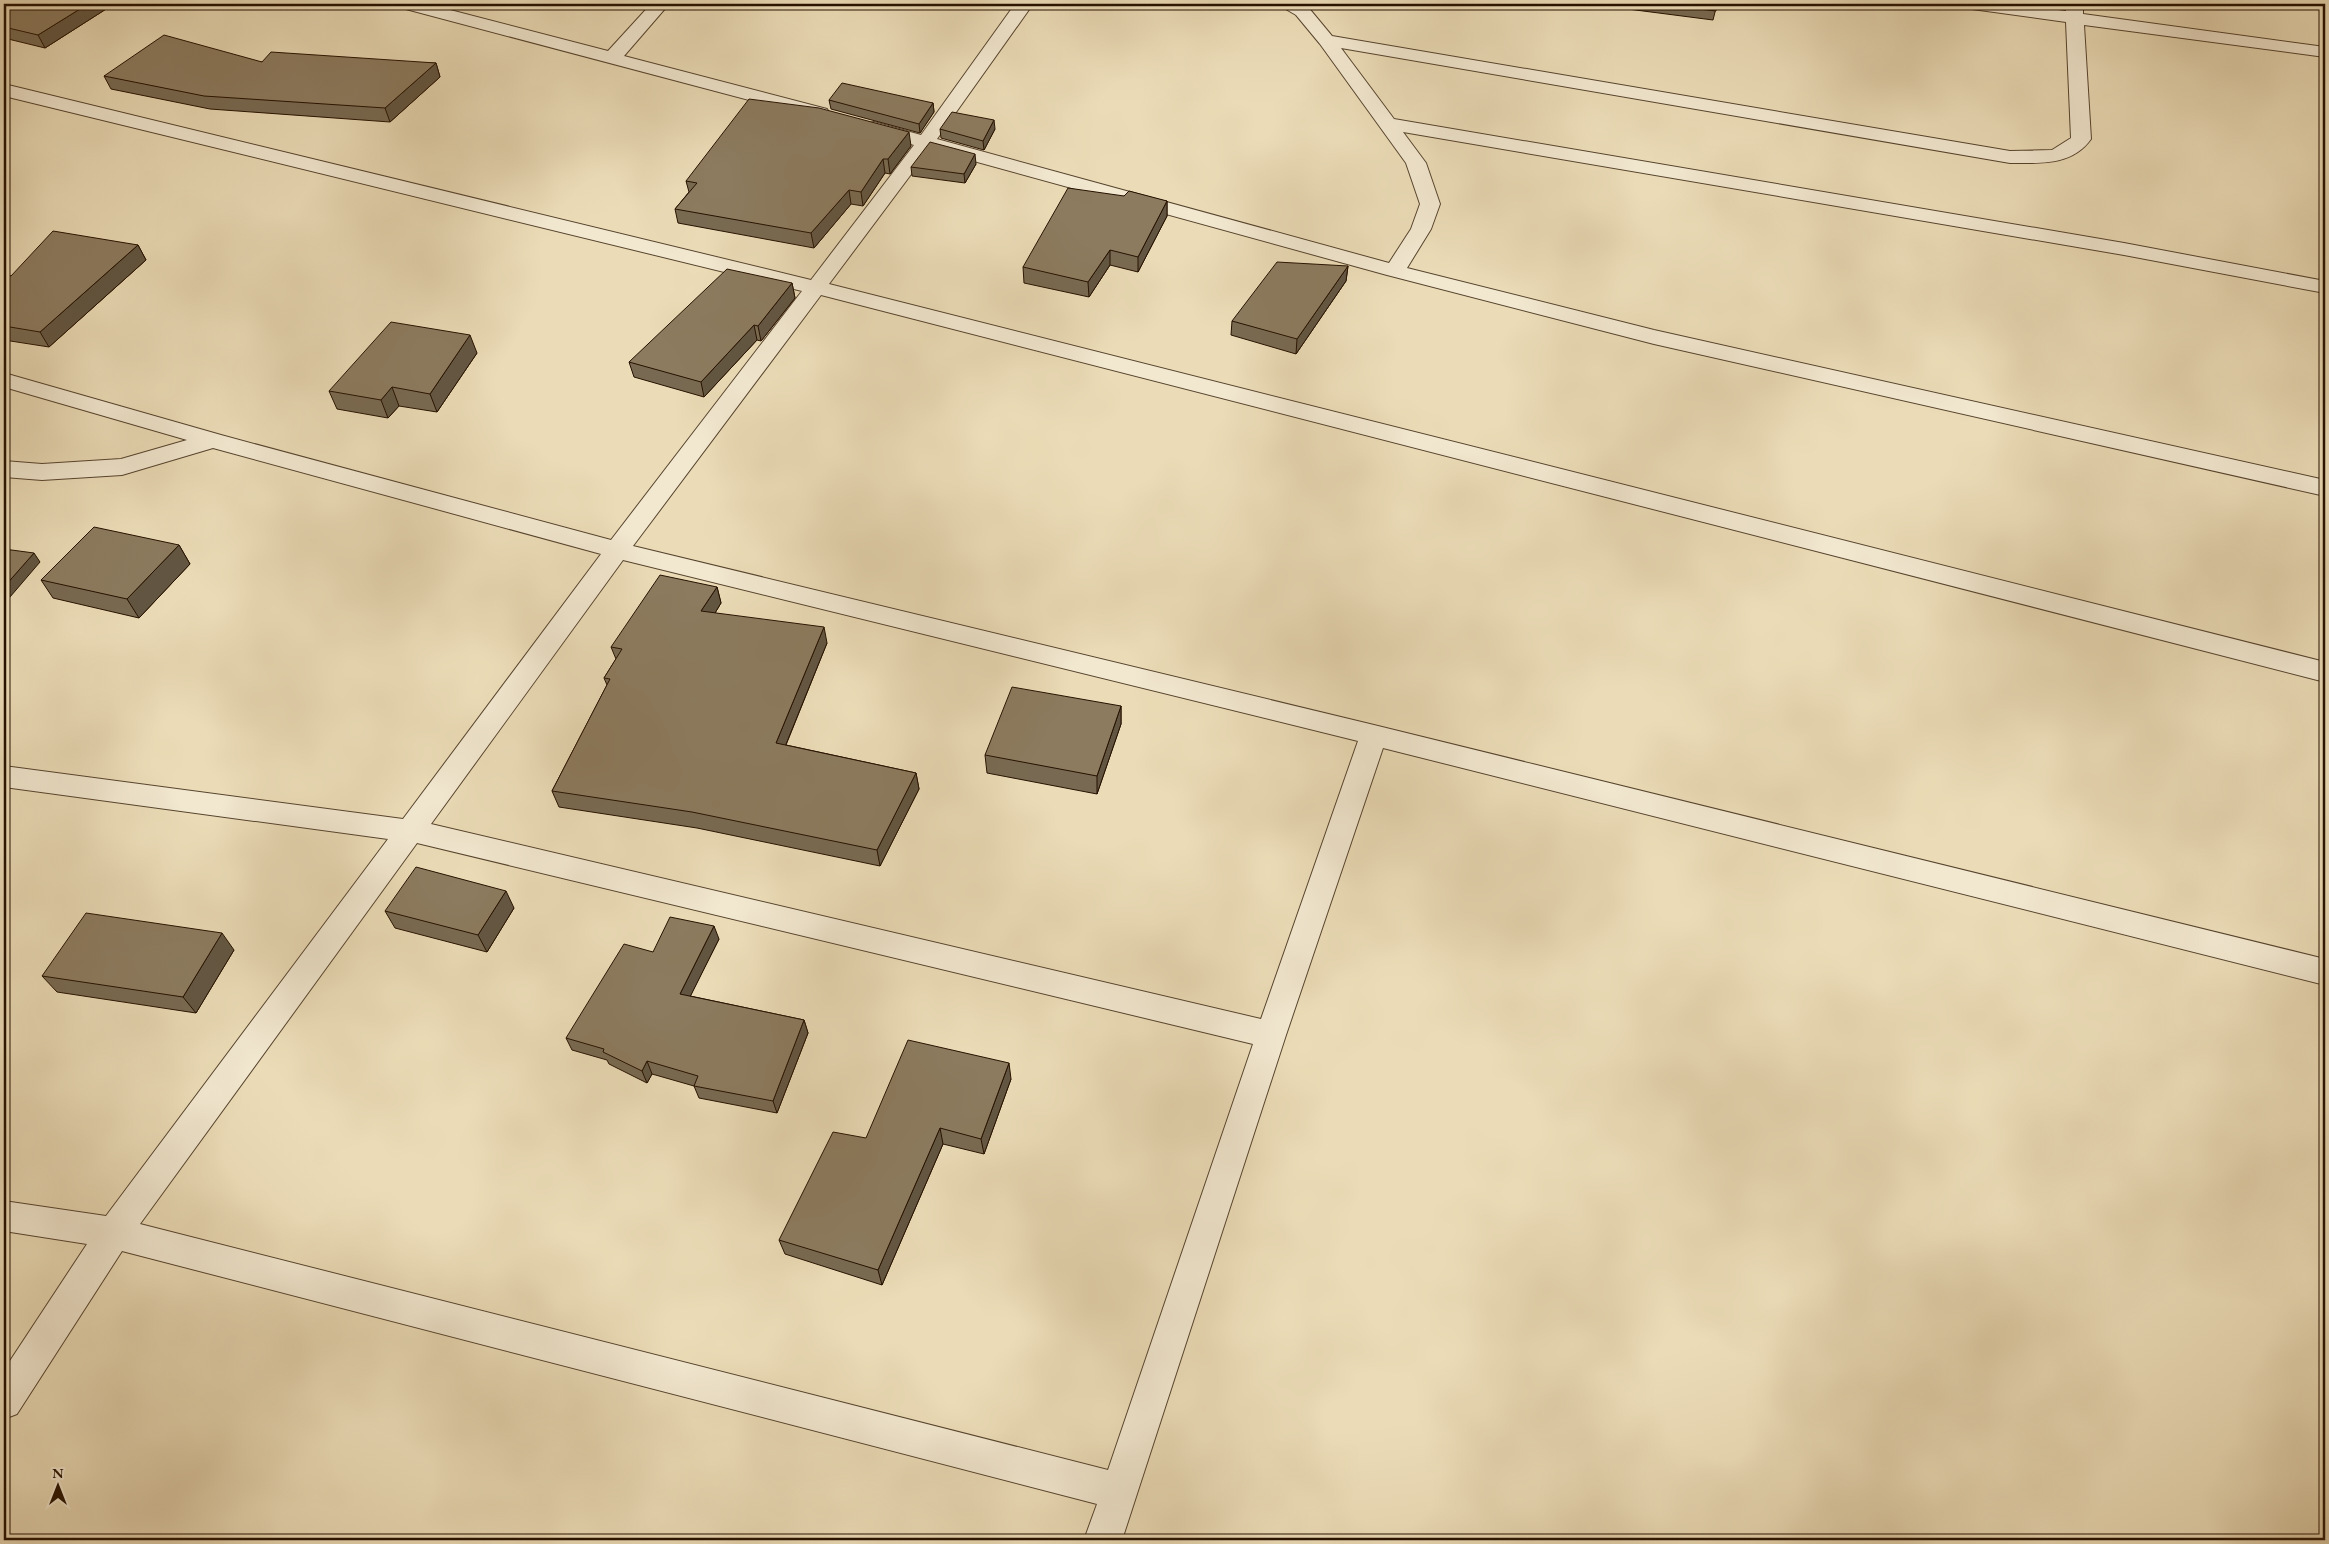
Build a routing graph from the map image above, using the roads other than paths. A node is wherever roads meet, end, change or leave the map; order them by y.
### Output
1 (408, 4) edge
2 (660, 4) edge
3 (1024, 4) edge
4 (1290, 4) edge
5 (1972, 4) edge
6 (2075, 11) edge
7 (1326, 40) junction
8 (2325, 52) edge
9 (612, 58) junction
10 (4, 90) edge
11 (1388, 124) junction
12 (926, 142) junction
13 (1394, 270) junction
14 (814, 287) junction
15 (2325, 287) edge
16 (4, 380) edge
17 (213, 440) junction
18 (4, 469) edge
19 (2325, 488) edge
20 (617, 550) junction
21 (2325, 672) edge
22 (1374, 734) junction
23 (4, 776) edge
24 (412, 831) junction
25 (2325, 972) edge
26 (1270, 1035) junction
27 (4, 1216) edge
28 (114, 1234) junction
29 (4, 1401) edge
30 (1118, 1491) junction
31 (1103, 1540) edge

1 - 9 street
2 - 9 street
3 - 12 street
4 - 7 street
5 - 6 street
6 - 7 street
6 - 8 street
7 - 11 street
9 - 12 street
10 - 14 street
11 - 13 street
11 - 15 street
12 - 13 street
12 - 14 street
13 - 19 street
14 - 20 street
14 - 21 street
16 - 17 street
17 - 18 street
17 - 20 street
20 - 22 street
20 - 24 street
22 - 25 street
22 - 26 street
23 - 24 street
24 - 26 street
24 - 28 street
26 - 30 street
27 - 28 street
28 - 29 street
28 - 30 street
30 - 31 street

